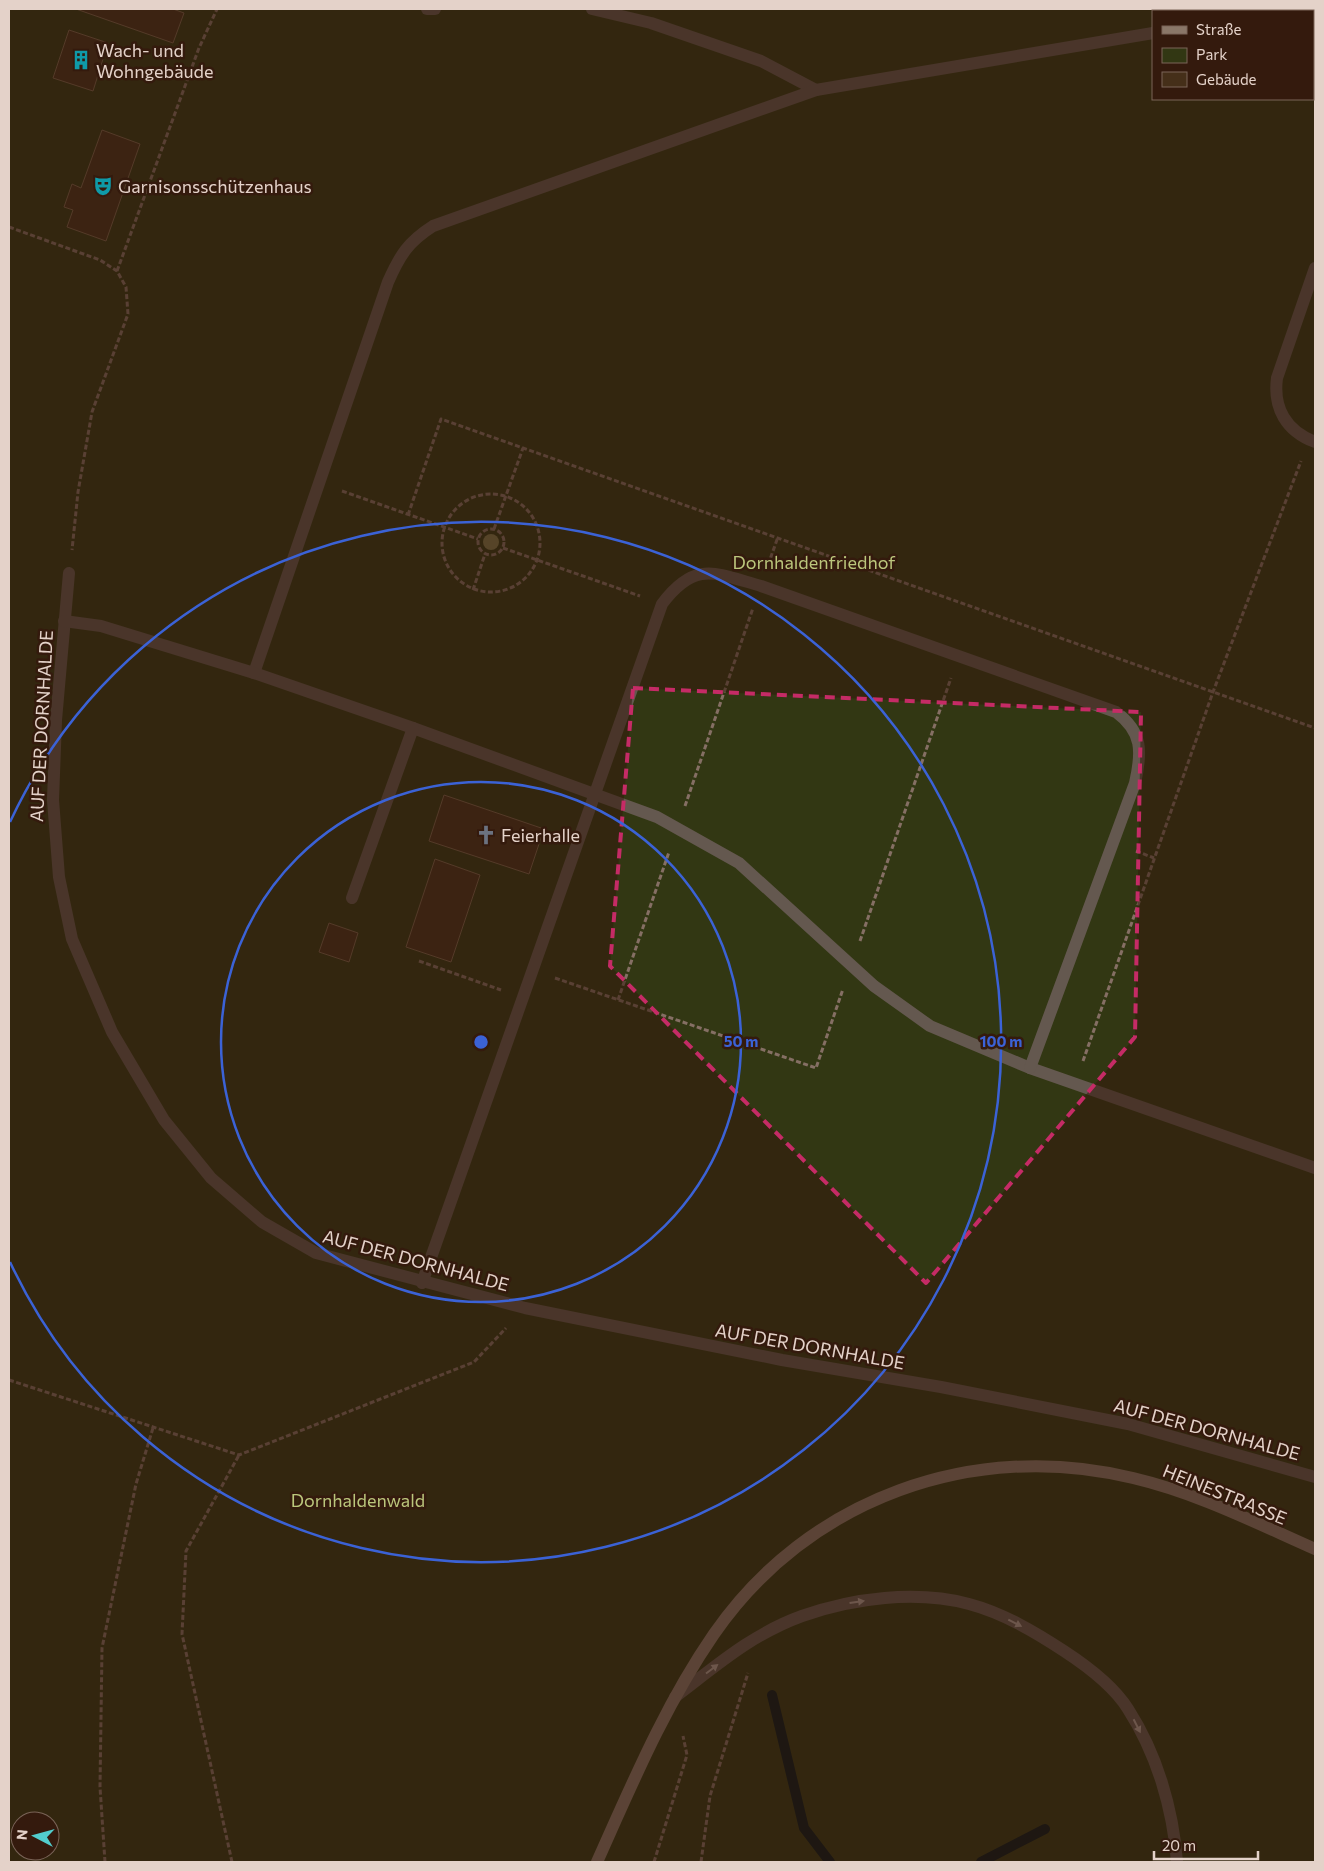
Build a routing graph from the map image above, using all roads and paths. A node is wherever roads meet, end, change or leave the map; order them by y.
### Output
1 (217, 9) edge
2 (427, 9) edge
3 (435, 9) edge
4 (592, 9) edge
5 (1152, 33) edge
6 (816, 90) junction
7 (9, 226) edge
8 (1315, 268) edge
9 (117, 271) junction
10 (1312, 441) edge
11 (523, 448) junction
12 (318, 482) junction
13 (506, 495) junction
14 (408, 515) junction
15 (443, 527) junction
16 (494, 529) junction
17 (778, 537) junction
18 (478, 539) junction
19 (504, 548) junction
20 (485, 554) junction
21 (537, 560) junction
22 (69, 573) joint
23 (761, 586) junction
24 (473, 590) junction
25 (662, 604) junction
26 (64, 621) junction
27 (254, 674) junction
28 (1213, 692) junction
29 (413, 728) junction
30 (1315, 728) edge
31 (595, 793) junction
32 (678, 828) junction
33 (352, 898) dead end
34 (419, 961) dead end
35 (522, 997) junction
36 (618, 1000) dead end
37 (1030, 1068) junction
38 (1075, 1084) junction
39 (1315, 1168) edge
40 (422, 1283) junction
41 (526, 1308) junction
42 (9, 1380) edge
43 (153, 1428) junction
44 (239, 1455) junction
45 (1315, 1476) edge
46 (1315, 1549) edge
47 (761, 1634) junction
48 (673, 1698) junction
49 (105, 1862) edge
50 (232, 1862) edge
51 (597, 1862) edge
52 (654, 1862) edge
53 (700, 1862) edge
54 (1177, 1862) edge

1 - 9 path
2 - 3 street
4 - 6 street
5 - 6 street
6 - 12 street
7 - 9 path
8 - 10 street
9 - 22 path
10 - 28 path
11 - 13 path
11 - 14 path
11 - 17 path
12 - 14 path
12 - 27 street
13 - 15 path
13 - 16 path
13 - 21 path
14 - 15 path
15 - 18 path
15 - 24 path
16 - 18 path
16 - 19 path
17 - 23 path
17 - 28 path
18 - 20 path
19 - 20 path
19 - 21 path
20 - 24 path
21 - 24 path
21 - 25 path
22 - 26 street, AUF DER DORNHALDE
23 - 25 street
23 - 32 path
23 - 37 street
25 - 31 street
26 - 27 street
26 - 40 street, AUF DER DORNHALDE
27 - 29 street
28 - 30 path
28 - 38 path
29 - 31 street
29 - 33 street
31 - 32 street
31 - 35 street
32 - 36 path
32 - 37 street
34 - 35 path
35 - 40 street
37 - 38 street
38 - 39 street
40 - 41 street, AUF DER DORNHALDE
41 - 44 path
41 - 45 street, AUF DER DORNHALDE
42 - 43 path
43 - 44 path
43 - 49 path
44 - 50 path
46 - 48 main road, HEINESTRASSE
48 -> 47 street
47 - 53 path
47 -> 54 street
48 - 51 main road, HEINESTRASSE
48 - 52 path

